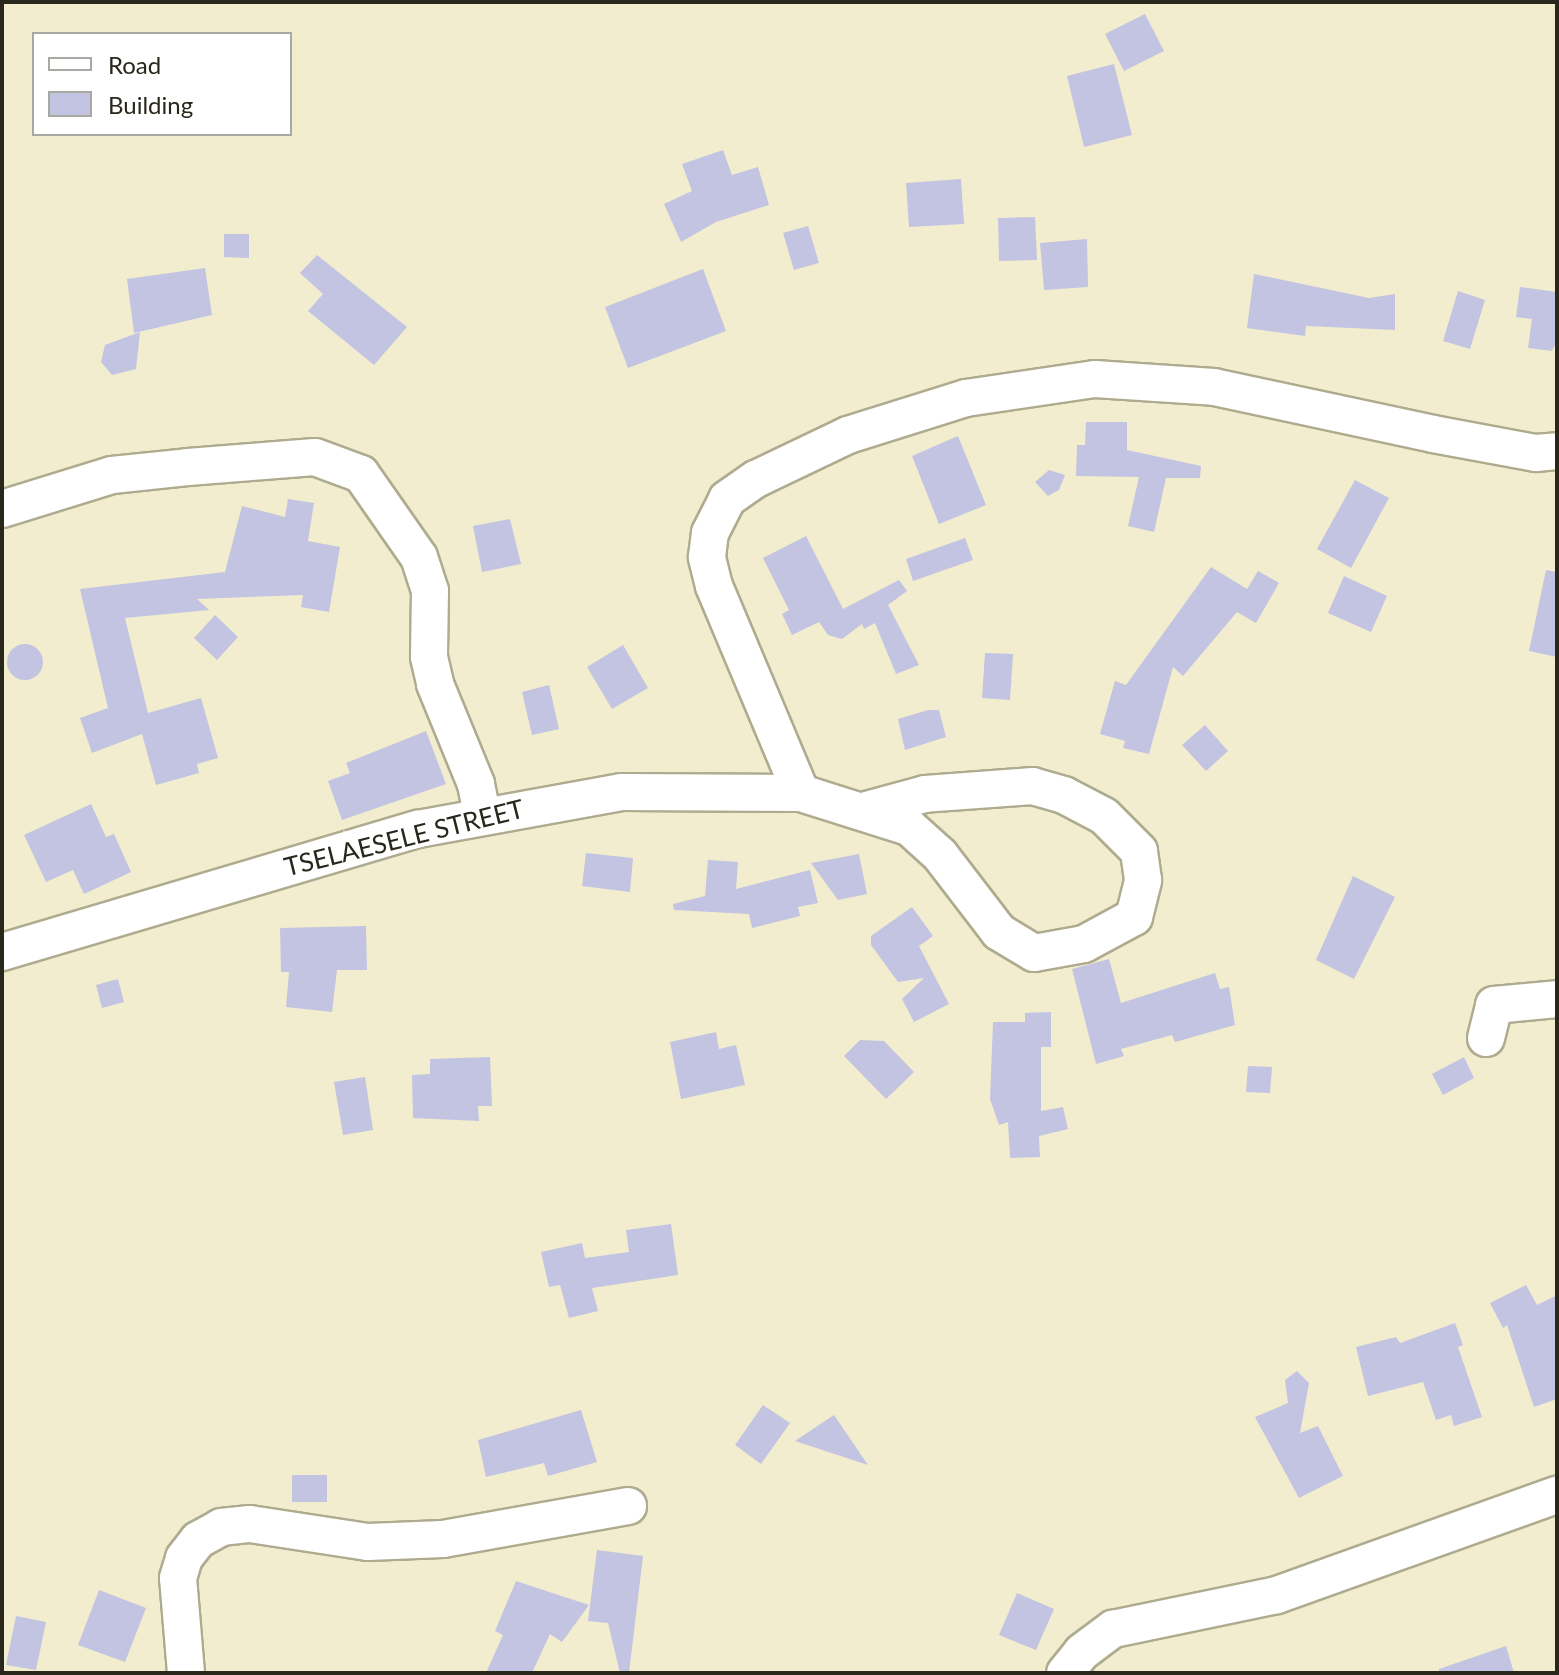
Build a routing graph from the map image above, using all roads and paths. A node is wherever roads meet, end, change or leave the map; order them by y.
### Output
1 (1557, 451) edge
2 (2, 509) edge
3 (801, 793) junction
4 (863, 811) junction
5 (482, 815) junction
6 (2, 952) edge
7 (1557, 999) edge
8 (1486, 1038) dead end
9 (1557, 1495) edge
10 (628, 1506) dead end
11 (186, 1673) edge
12 (1065, 1673) edge

1 - 3 street
2 - 5 street
3 - 4 street, TSELAESELE STREET
3 - 5 street, TSELAESELE STREET
4 - 4 street, TSELAESELE STREET
5 - 6 street, TSELAESELE STREET
7 - 8 street
9 - 12 street
10 - 11 street

